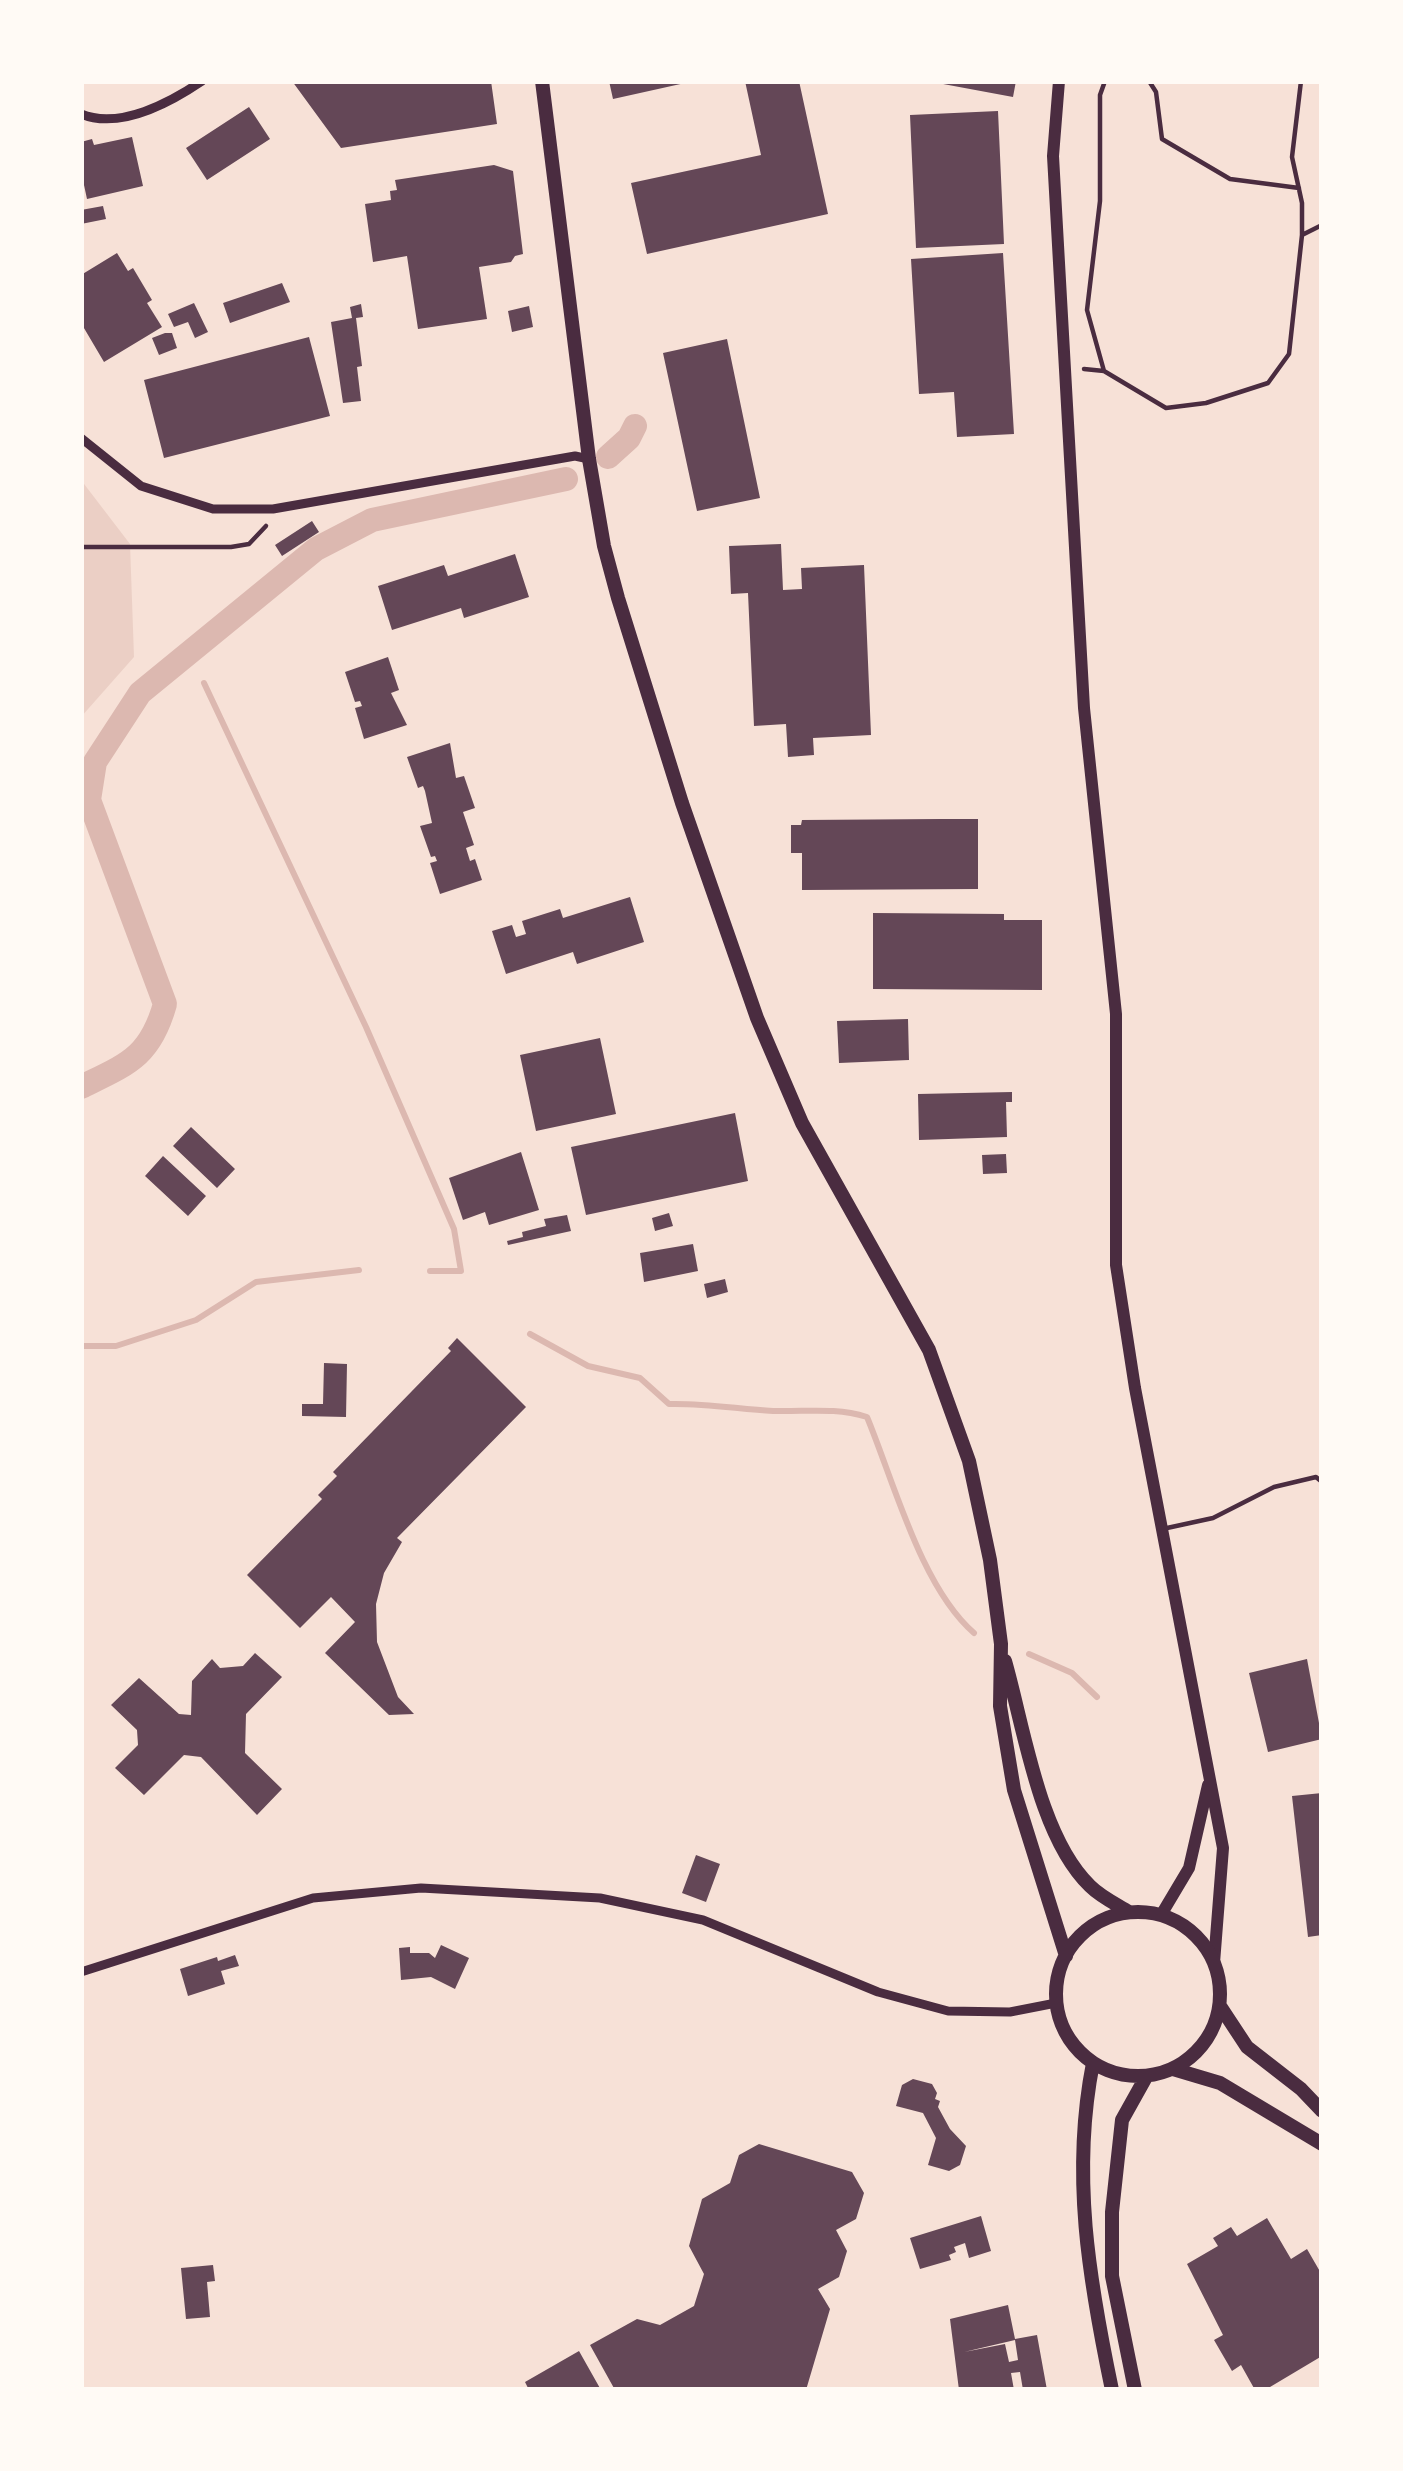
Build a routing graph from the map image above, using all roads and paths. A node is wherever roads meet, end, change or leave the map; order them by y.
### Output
1 (202, 81) edge
2 (542, 81) edge
3 (1059, 81) edge
4 (1105, 81) edge
5 (1149, 81) edge
6 (1301, 81) edge
7 (81, 114) edge
8 (1299, 188) junction
9 (1322, 225) edge
10 (1302, 235) junction
11 (1063, 367) junction
12 (1104, 371) junction
13 (81, 439) edge
14 (589, 459) junction
15 (273, 509) junction
16 (81, 548) edge
17 (1322, 1482) edge
18 (1161, 1529) junction
19 (1000, 1644) junction
20 (1210, 1778) junction
21 (1129, 1912) junction
22 (1161, 1915) junction
23 (1066, 1956) junction
24 (1214, 1963) junction
25 (81, 1972) edge
26 (1056, 2003) junction
27 (1220, 2006) junction
28 (1093, 2063) junction
29 (1173, 2069) junction
30 (1146, 2077) junction
31 (1322, 2111) edge
32 (1322, 2144) edge
33 (1112, 2390) edge
34 (1135, 2390) edge

1 - 7 street
2 - 14 main road
3 - 11 main road
4 - 12 path
5 - 8 path
6 - 8 path
8 - 10 path
9 - 10 path
10 - 12 path
11 - 12 path
11 - 18 main road
13 - 15 street
14 - 15 street
14 - 19 main road
15 - 16 path
17 - 18 lane
18 - 20 main road
19 - 21 main road
19 - 23 main road
20 - 22 main road
20 - 24 main road
21 - 22 main road
21 - 23 main road
22 - 24 main road
23 - 26 main road
24 - 27 main road
25 - 26 street
26 - 28 main road
27 - 29 main road
27 - 31 main road
28 - 30 main road
28 - 33 main road
29 - 30 main road
29 - 32 main road
30 - 34 main road

